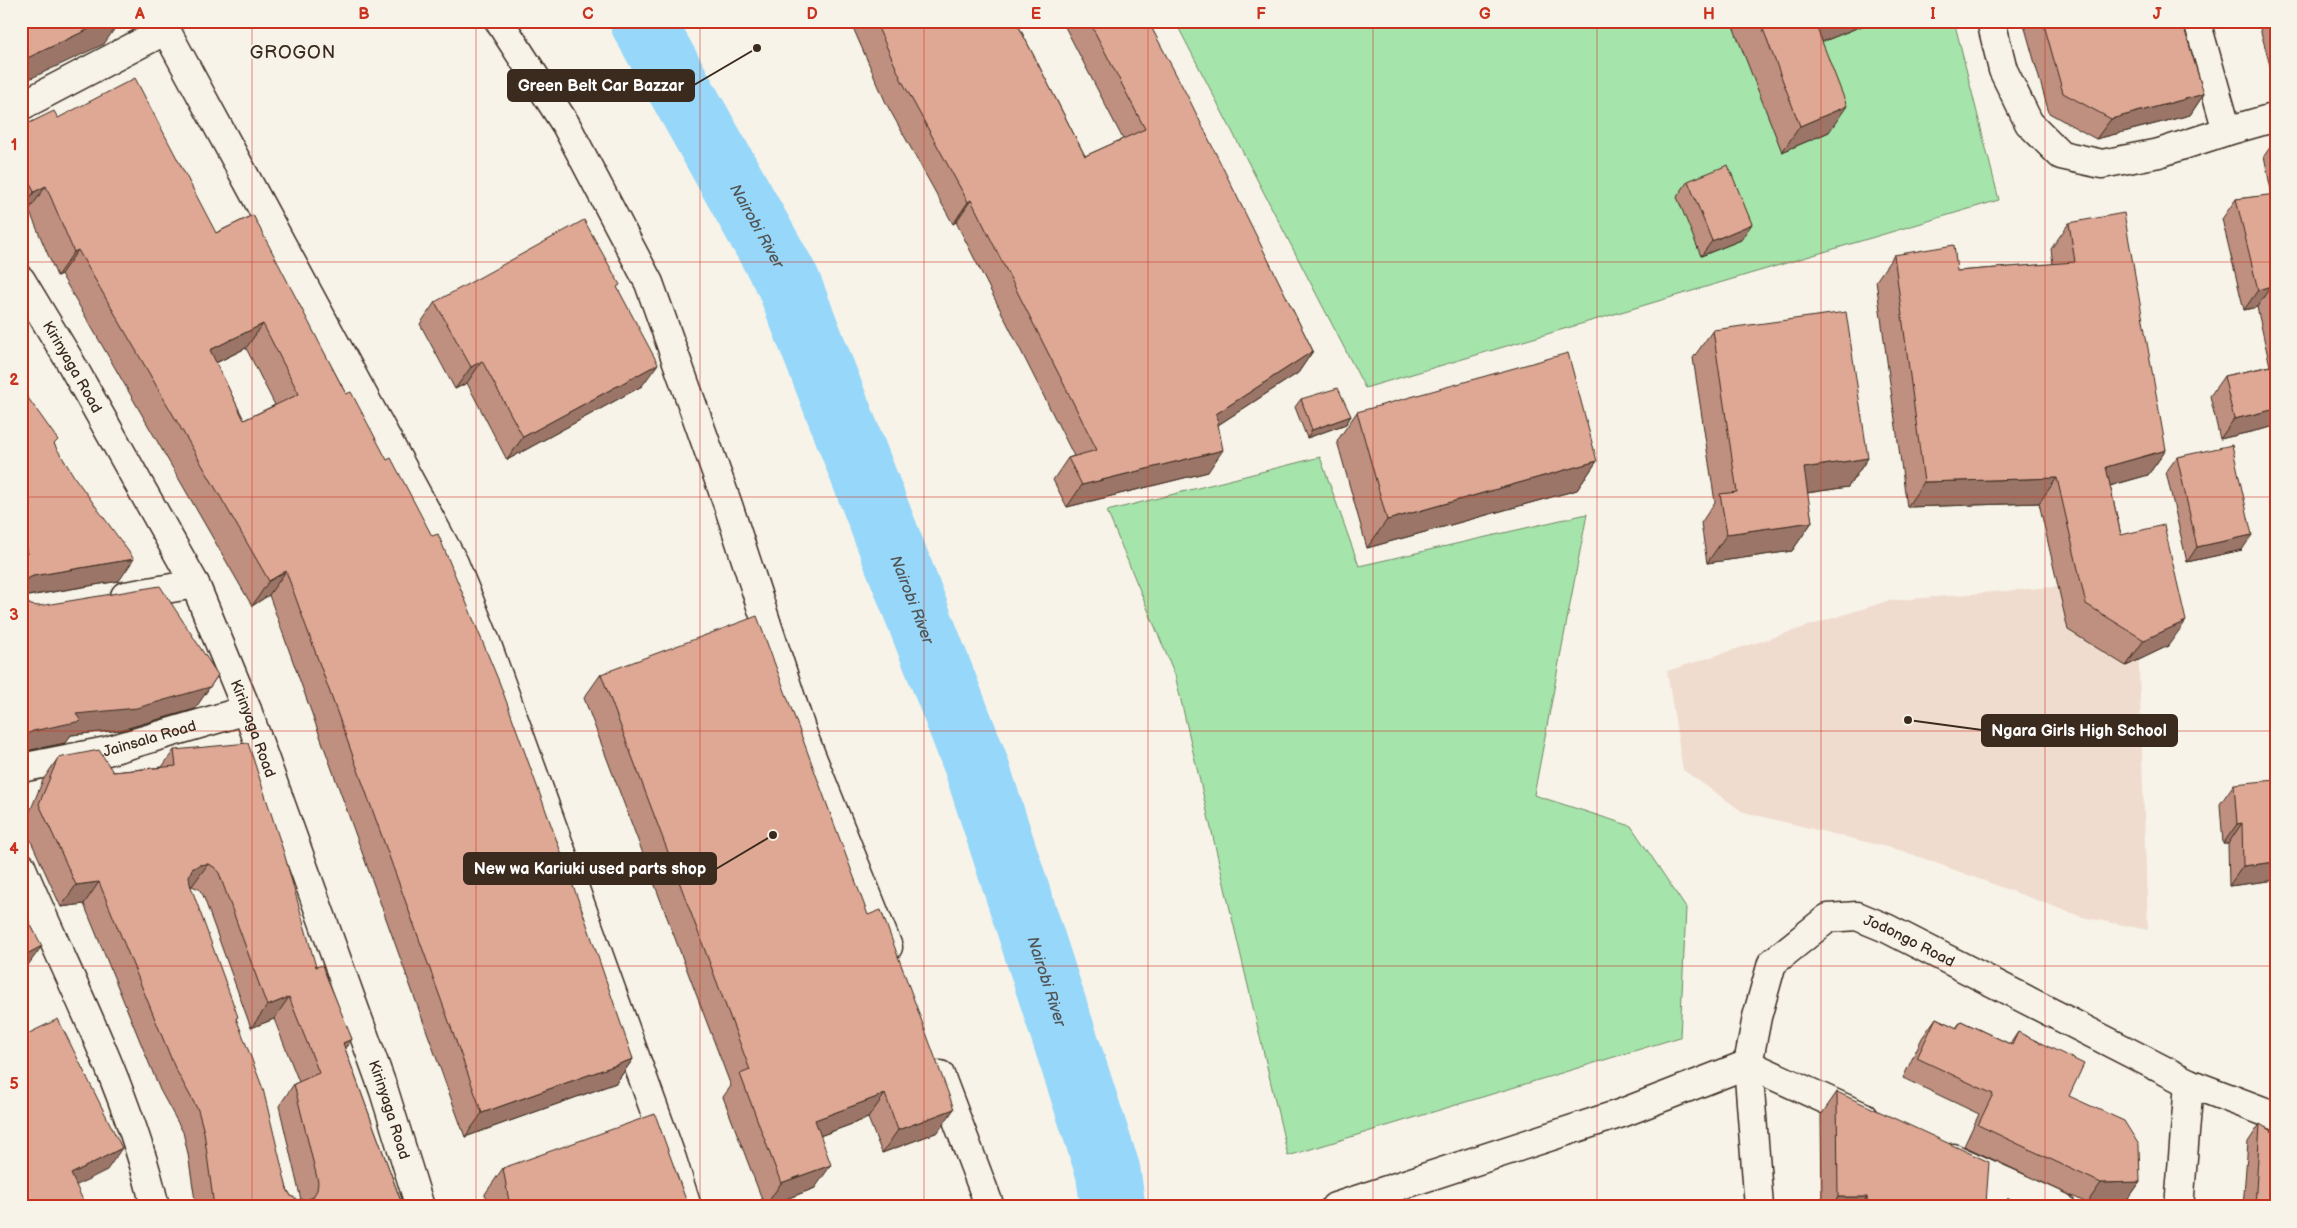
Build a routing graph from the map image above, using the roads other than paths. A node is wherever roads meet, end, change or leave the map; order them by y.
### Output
1 (499, 21) edge
2 (1991, 21) edge
3 (2196, 21) edge
4 (164, 26) edge
5 (21, 106) edge
6 (2276, 118) edge
7 (2227, 131) junction
8 (21, 280) edge
9 (195, 584) junction
10 (100, 600) edge
11 (247, 710) junction
12 (21, 768) edge
13 (21, 866) edge
14 (896, 967) edge
15 (930, 1049) edge
16 (1748, 1064) junction
17 (2189, 1083) junction
18 (2276, 1116) edge
19 (1885, 1126) edge
20 (1930, 1147) edge
21 (1994, 1176) junction
22 (155, 1207) edge
23 (420, 1207) edge
24 (687, 1207) edge
25 (990, 1207) edge
26 (1335, 1207) edge
27 (1759, 1207) edge
28 (1993, 1207) edge
29 (2061, 1207) edge
30 (2179, 1207) edge

1 - 14 street
2 - 7 street
3 - 7 street
4 - 5 street
4 - 24 street
6 - 7 street
8 - 9 street, Kirinyaga Road
9 - 10 street
9 - 11 street, Kirinyaga Road
11 - 12 street, Jainsala Road
11 - 23 street, Kirinyaga Road
13 - 22 street
15 - 25 street
16 - 17 street, Jodongo Road
16 - 19 street
16 - 26 street
16 - 27 street, Jodongo Road
17 - 18 street, Jodongo Road
17 - 30 street
20 - 21 street
21 - 28 street
21 - 29 street

